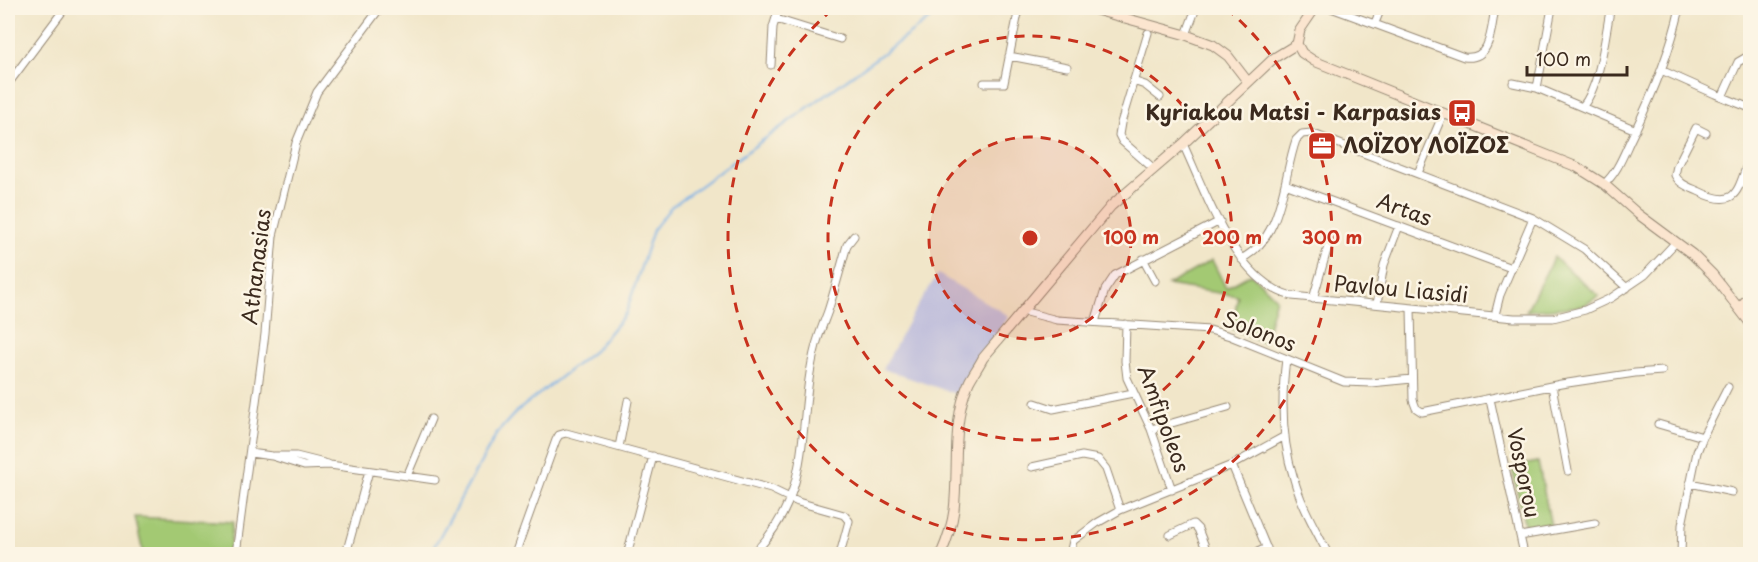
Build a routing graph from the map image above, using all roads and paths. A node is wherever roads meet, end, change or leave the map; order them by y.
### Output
1 (64, 8) edge
2 (380, 8) edge
3 (778, 8) edge
4 (1019, 8) edge
5 (1089, 8) edge
6 (1196, 8) edge
7 (1315, 8) edge
8 (1331, 8) edge
9 (1381, 8) edge
10 (1495, 8) edge
11 (1552, 8) edge
12 (1680, 8) edge
13 (1610, 10) dead end
14 (776, 19) junction
15 (1375, 23) junction
16 (1148, 33) dead end
17 (1186, 35) junction
18 (840, 39) dead end
19 (1297, 44) junction
20 (1750, 55) edge
21 (1010, 56) junction
22 (771, 65) dead end
23 (1067, 67) dead end
24 (1661, 70) junction
25 (1133, 81) junction
26 (1248, 82) junction
27 (984, 83) dead end
28 (1514, 83) dead end
29 (8, 84) edge
30 (1537, 88) junction
31 (1160, 97) dead end
32 (1722, 97) junction
33 (1582, 107) junction
34 (1750, 108) edge
35 (1443, 114) junction
36 (1636, 130) junction
37 (1706, 134) dead end
38 (1183, 144) junction
39 (1750, 157) edge
40 (1154, 169) junction
41 (1418, 173) junction
42 (1285, 184) junction
43 (1604, 184) junction
44 (1533, 218) junction
45 (1220, 221) junction
46 (1399, 226) junction
47 (854, 236) dead end
48 (1676, 242) junction
49 (1329, 243) dead end
50 (1143, 259) junction
51 (1241, 259) junction
52 (1511, 268) junction
53 (1155, 281) dead end
54 (1627, 288) junction
55 (1750, 296) edge
56 (1313, 299) junction
57 (1377, 304) junction
58 (1740, 307) junction
59 (1411, 308) junction
60 (1022, 311) junction
61 (1495, 315) junction
62 (1095, 322) junction
63 (1750, 323) edge
64 (1126, 324) junction
65 (1286, 359) junction
66 (1662, 371) dead end
67 (1412, 379) junction
68 (1552, 386) junction
69 (1728, 387) dead end
70 (1133, 393) junction
71 (1490, 399) junction
72 (628, 401) dead end
73 (1035, 403) dead end
74 (1228, 407) dead end
75 (431, 419) dead end
76 (1658, 424) dead end
77 (1151, 429) junction
78 (1285, 436) junction
79 (1703, 437) junction
80 (619, 447) junction
81 (250, 453) junction
82 (653, 456) junction
83 (1232, 465) junction
84 (1032, 467) dead end
85 (369, 471) junction
86 (1568, 471) dead end
87 (407, 476) junction
88 (435, 480) dead end
89 (1690, 483) junction
90 (1172, 490) junction
91 (1732, 492) dead end
92 (791, 499) junction
93 (1120, 510) junction
94 (1595, 523) dead end
95 (1170, 535) dead end
96 (1520, 536) junction
97 (628, 551) dead end
98 (1268, 551) edge
99 (236, 555) edge
100 (346, 555) edge
101 (515, 555) edge
102 (753, 555) edge
103 (840, 555) edge
104 (941, 555) edge
105 (1070, 555) edge
106 (1208, 555) edge
107 (1253, 555) edge
108 (1328, 555) edge
109 (1524, 555) edge
110 (1681, 555) edge

1 - 29 street
2 - 81 street, Athanasias
3 - 14 street
4 - 21 street
5 - 17 street
6 - 17 street
7 - 19 street
8 - 15 street
9 - 15 street
10 - 15 street
11 - 30 street
12 - 24 street
13 - 33 street
14 - 18 street
14 - 22 street
16 - 25 street
17 - 26 street
19 - 26 street
19 - 35 street
20 - 32 street
21 - 23 street
21 - 27 street
24 - 32 street
24 - 36 street
25 - 31 street
25 - 40 street
26 - 38 street
28 - 30 street
30 - 33 street
32 - 34 street
33 - 36 street
35 - 41 street
35 - 43 street
36 - 43 street
37 - 39 street
38 - 40 street
38 - 45 street, Pavlou Liasidi
40 - 60 street
41 - 42 street
41 - 44 street
42 - 46 street, Artas
42 - 51 street
43 - 48 street
44 - 52 street
44 - 54 street
45 - 50 street
45 - 51 street, Pavlou Liasidi
46 - 52 street, Artas
46 - 57 street
47 - 92 street
48 - 54 street, Pavlou Liasidi
48 - 58 street
49 - 56 street
50 - 53 street
50 - 62 street
51 - 56 street, Pavlou Liasidi
52 - 61 street
54 - 61 street, Pavlou Liasidi
55 - 58 street
56 - 57 street, Pavlou Liasidi
57 - 59 street, Pavlou Liasidi
58 - 63 street
59 - 61 street, Pavlou Liasidi
59 - 67 street
60 - 62 street, Solonos
60 - 104 street
62 - 64 street, Solonos
64 - 65 street, Solonos
64 - 70 street, Amfipoleos
65 - 67 street, Solonos
65 - 78 street
66 - 68 street
67 - 71 street
68 - 71 street
68 - 86 street
69 - 79 street
70 - 73 street
70 - 77 street, Amfipoleos
71 - 96 street, Vosporou
72 - 80 street
74 - 77 street
75 - 87 street
76 - 79 street
77 - 90 street, Amfipoleos
78 - 83 street
78 - 108 street
79 - 89 street
80 - 82 street
80 - 101 street
81 - 85 street
81 - 99 street, Athanasias
82 - 92 street
82 - 97 street
83 - 90 street
83 - 98 street
84 - 93 street
85 - 87 street
85 - 100 street
87 - 88 street
89 - 91 street
89 - 110 street
90 - 93 street
92 - 102 street
92 - 103 street
93 - 105 street
94 - 96 street
95 - 106 street
96 - 109 street, Vosporou
98 - 107 street

